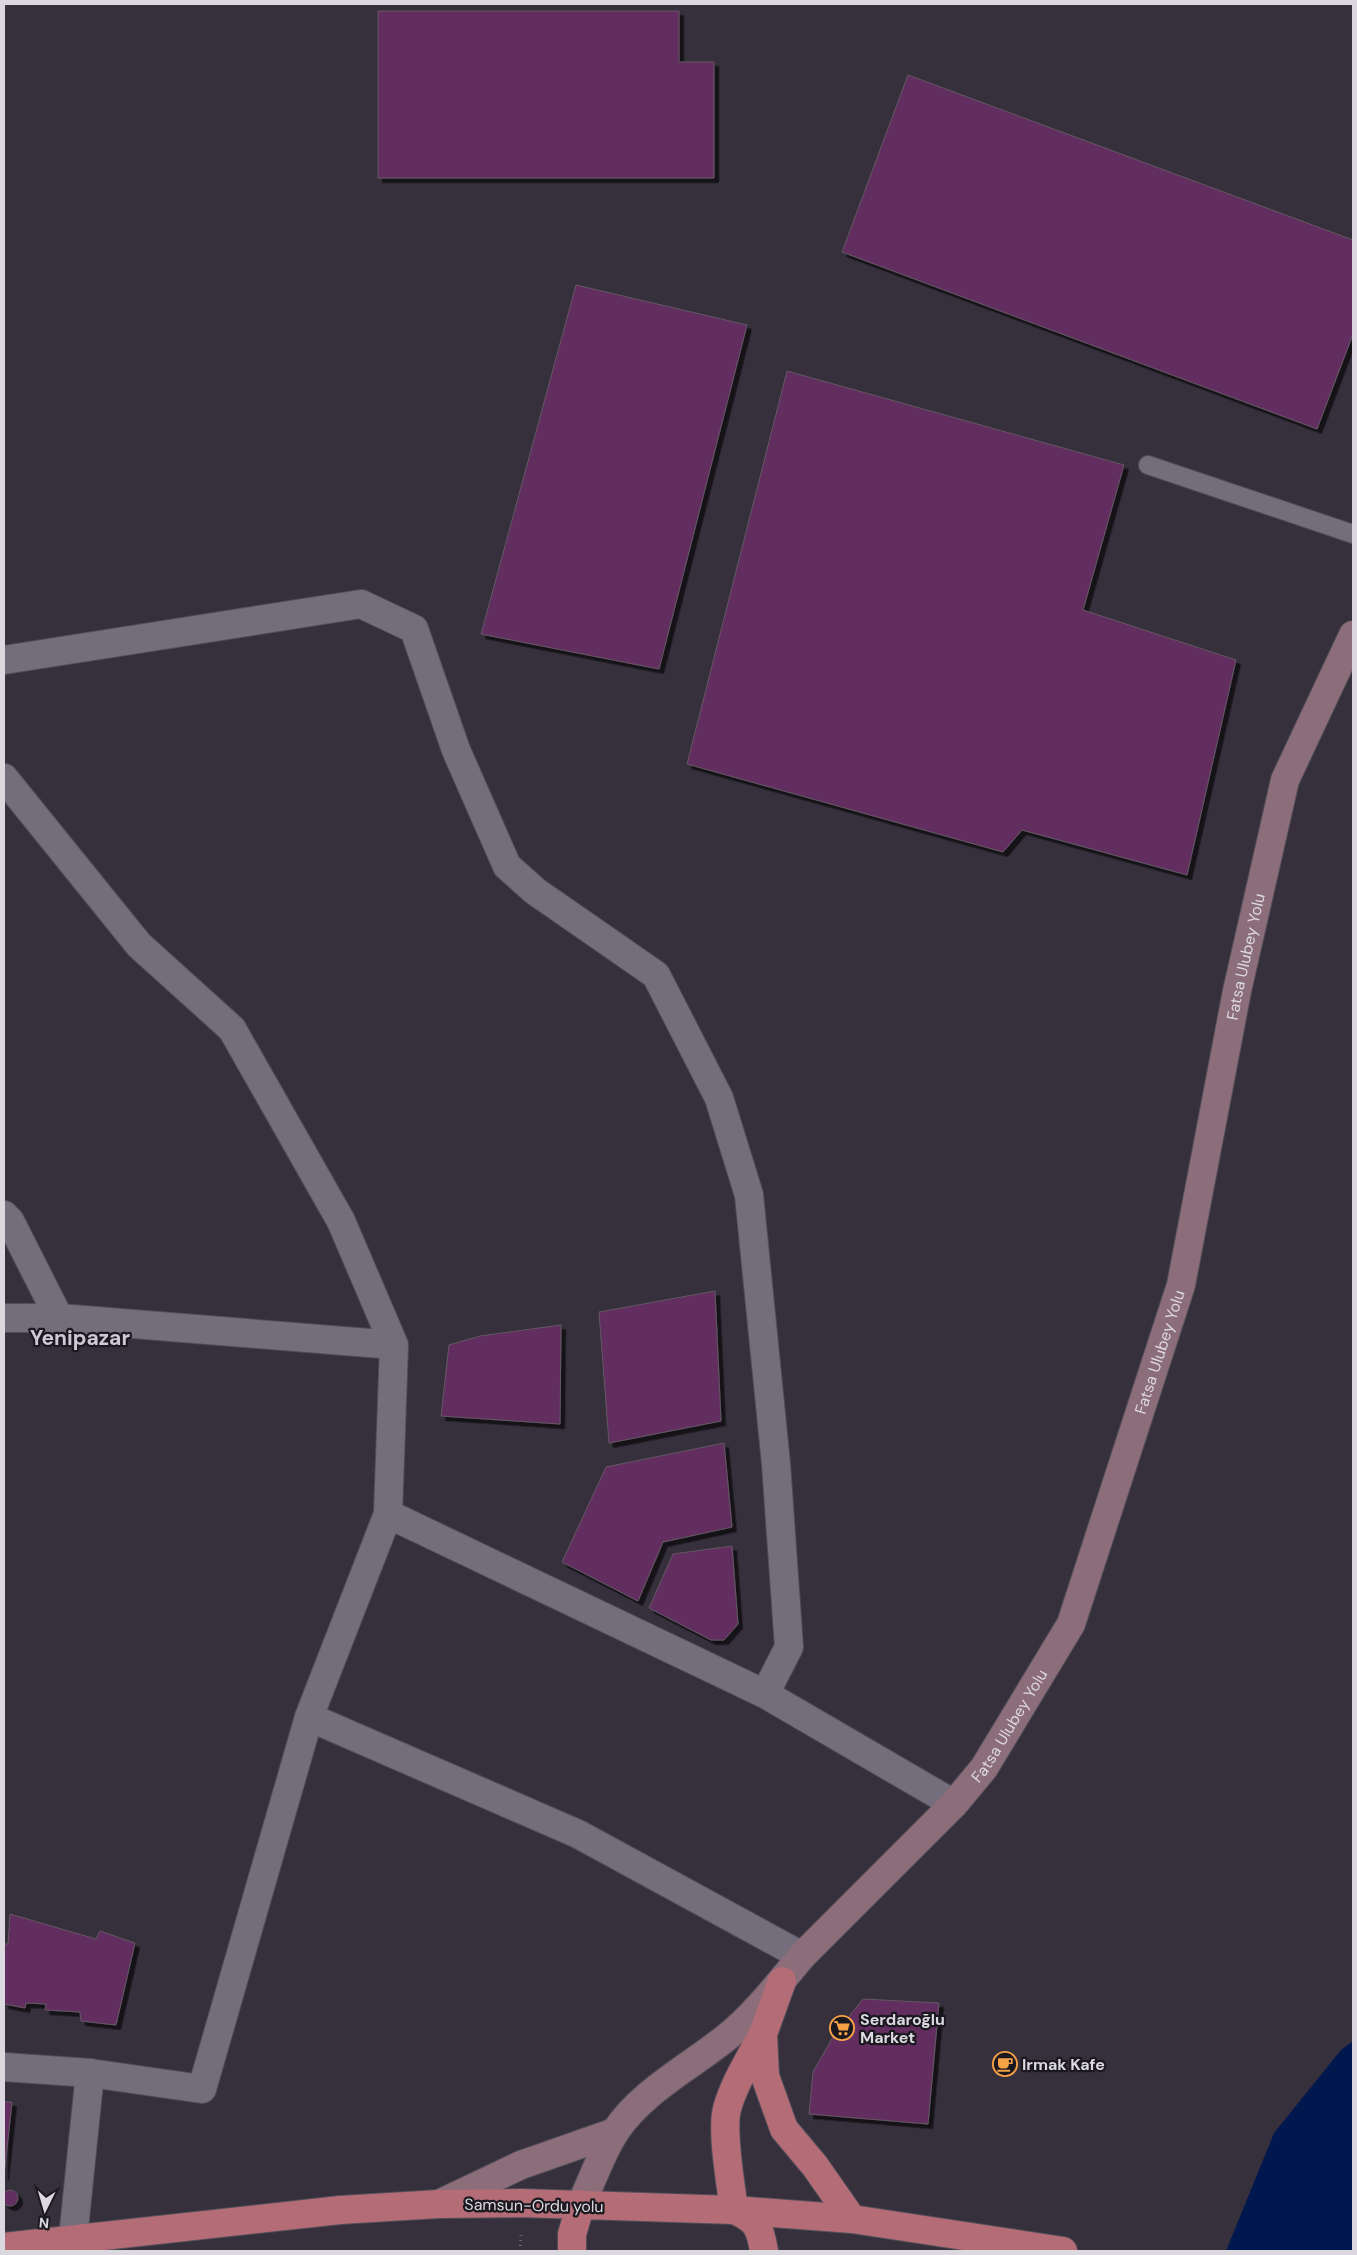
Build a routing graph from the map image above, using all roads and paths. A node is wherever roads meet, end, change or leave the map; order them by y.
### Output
1 (1148, 466) dead end
2 (1353, 534) edge
3 (1353, 635) edge
4 (4, 660) edge
5 (4, 778) edge
6 (4, 1215) edge
7 (4, 1318) edge
8 (59, 1318) junction
9 (394, 1345) junction
10 (388, 1514) junction
11 (765, 1694) junction
12 (309, 1717) junction
13 (954, 1804) junction
14 (802, 1956) junction
15 (782, 1981) junction
16 (763, 2034) junction
17 (4, 2066) edge
18 (90, 2073) junction
19 (615, 2132) junction
20 (439, 2204) junction
21 (580, 2204) junction
22 (734, 2210) junction
23 (852, 2219) junction
24 (73, 2238) junction
25 (4, 2247) edge
26 (572, 2251) edge
27 (764, 2251) edge
28 (1063, 2251) edge

1 - 2 lane
3 - 13 main road, Fatsa Ulubey Yolu
4 - 11 street
5 - 9 street
6 - 8 street
7 - 8 street
8 - 9 street
9 - 10 street
10 - 11 street
10 - 12 street
11 - 13 street
12 - 14 street
12 - 18 street
13 - 14 main road, Fatsa Ulubey Yolu
14 - 15 main road, Fatsa Ulubey Yolu
15 - 16 highway
15 - 19 main road, Fatsa Ulubey Yolu
16 - 22 highway
16 - 23 highway
17 - 18 street
18 - 24 street
19 - 20 main road
19 - 21 main road
20 - 21 highway, Samsun-Ordu yolu
20 - 24 highway, Samsun-Ordu yolu
21 - 22 highway, Samsun-Ordu yolu
21 - 26 highway
22 - 23 highway, Samsun-Ordu yolu
22 - 27 highway
23 - 28 highway, Samsun-Ordu yolu
24 - 25 highway, Samsun-Ordu yolu

